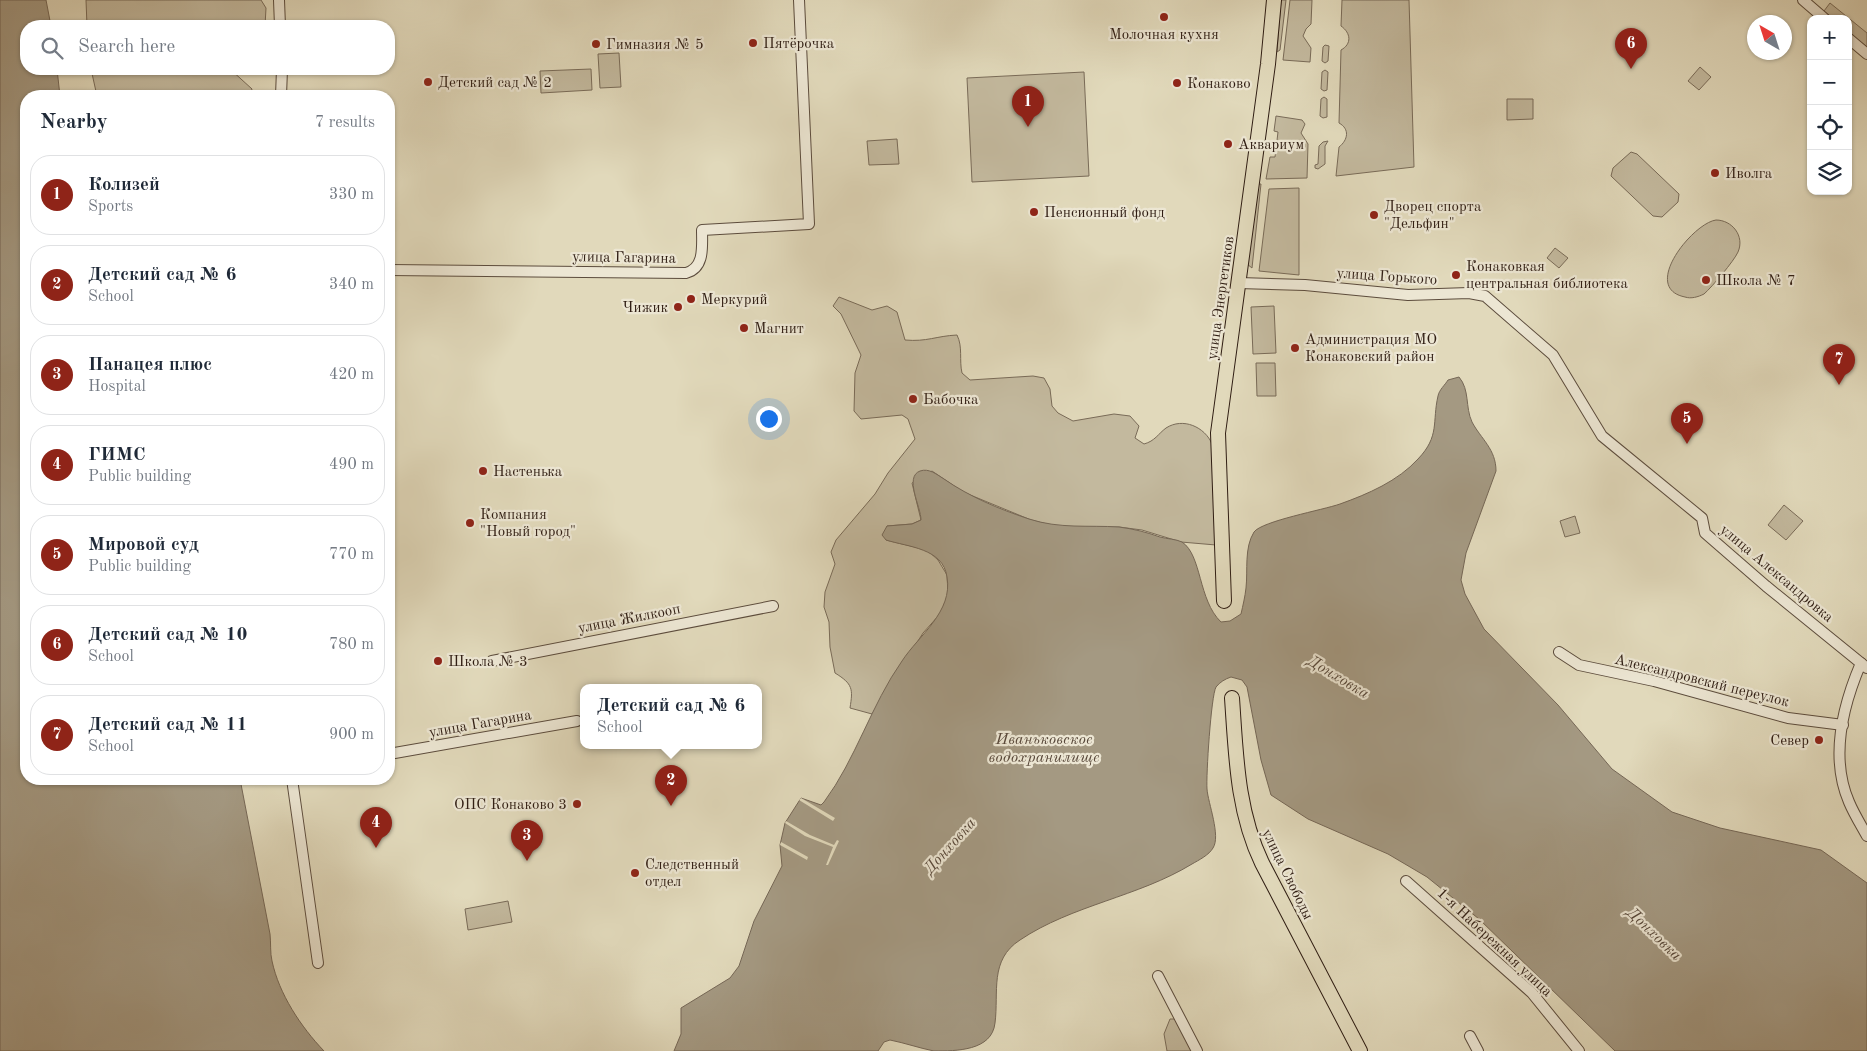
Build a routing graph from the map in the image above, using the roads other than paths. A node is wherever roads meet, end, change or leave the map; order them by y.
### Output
1 (279, 0) edge
2 (799, 0) edge
3 (1274, 0) edge
4 (1803, 0) edge
5 (1820, 15) edge
6 (280, 20) edge
7 (1852, 41) edge
8 (1867, 54) edge
9 (282, 75) edge
10 (281, 90) edge
11 (395, 270) edge
12 (1240, 283) junction
13 (1611, 445) joint
14 (1224, 601) dead end
15 (773, 606) dead end
16 (1559, 652) dead end
17 (492, 661) dead end
18 (1864, 666) edge
19 (1232, 698) dead end
20 (577, 721) dead end
21 (1843, 725) junction
22 (395, 753) edge
23 (293, 785) edge
24 (1867, 836) edge
25 (1406, 882) dead end
26 (318, 963) dead end
27 (1158, 976) dead end
28 (1470, 1036) dead end
29 (1197, 1051) edge
30 (1360, 1051) edge
31 (1478, 1051) edge
32 (1579, 1051) edge

1 - 6 street
2 - 11 street, улица Гагарина
3 - 12 main road, улица Энергетиков
4 - 5 street
7 - 8 street
9 - 10 street
12 - 13 street, улица Горького
12 - 14 main road, улица Энергетиков
13 - 18 street, улица Александровка
15 - 17 street, улица Жилкооп
16 - 21 street, Александровский переулок
18 - 21 street
19 - 30 main road, улица Свободы
20 - 22 street, улица Гагарина
21 - 24 street
23 - 26 street
25 - 32 street, 1-я Набережная улица
27 - 29 street
28 - 31 street

